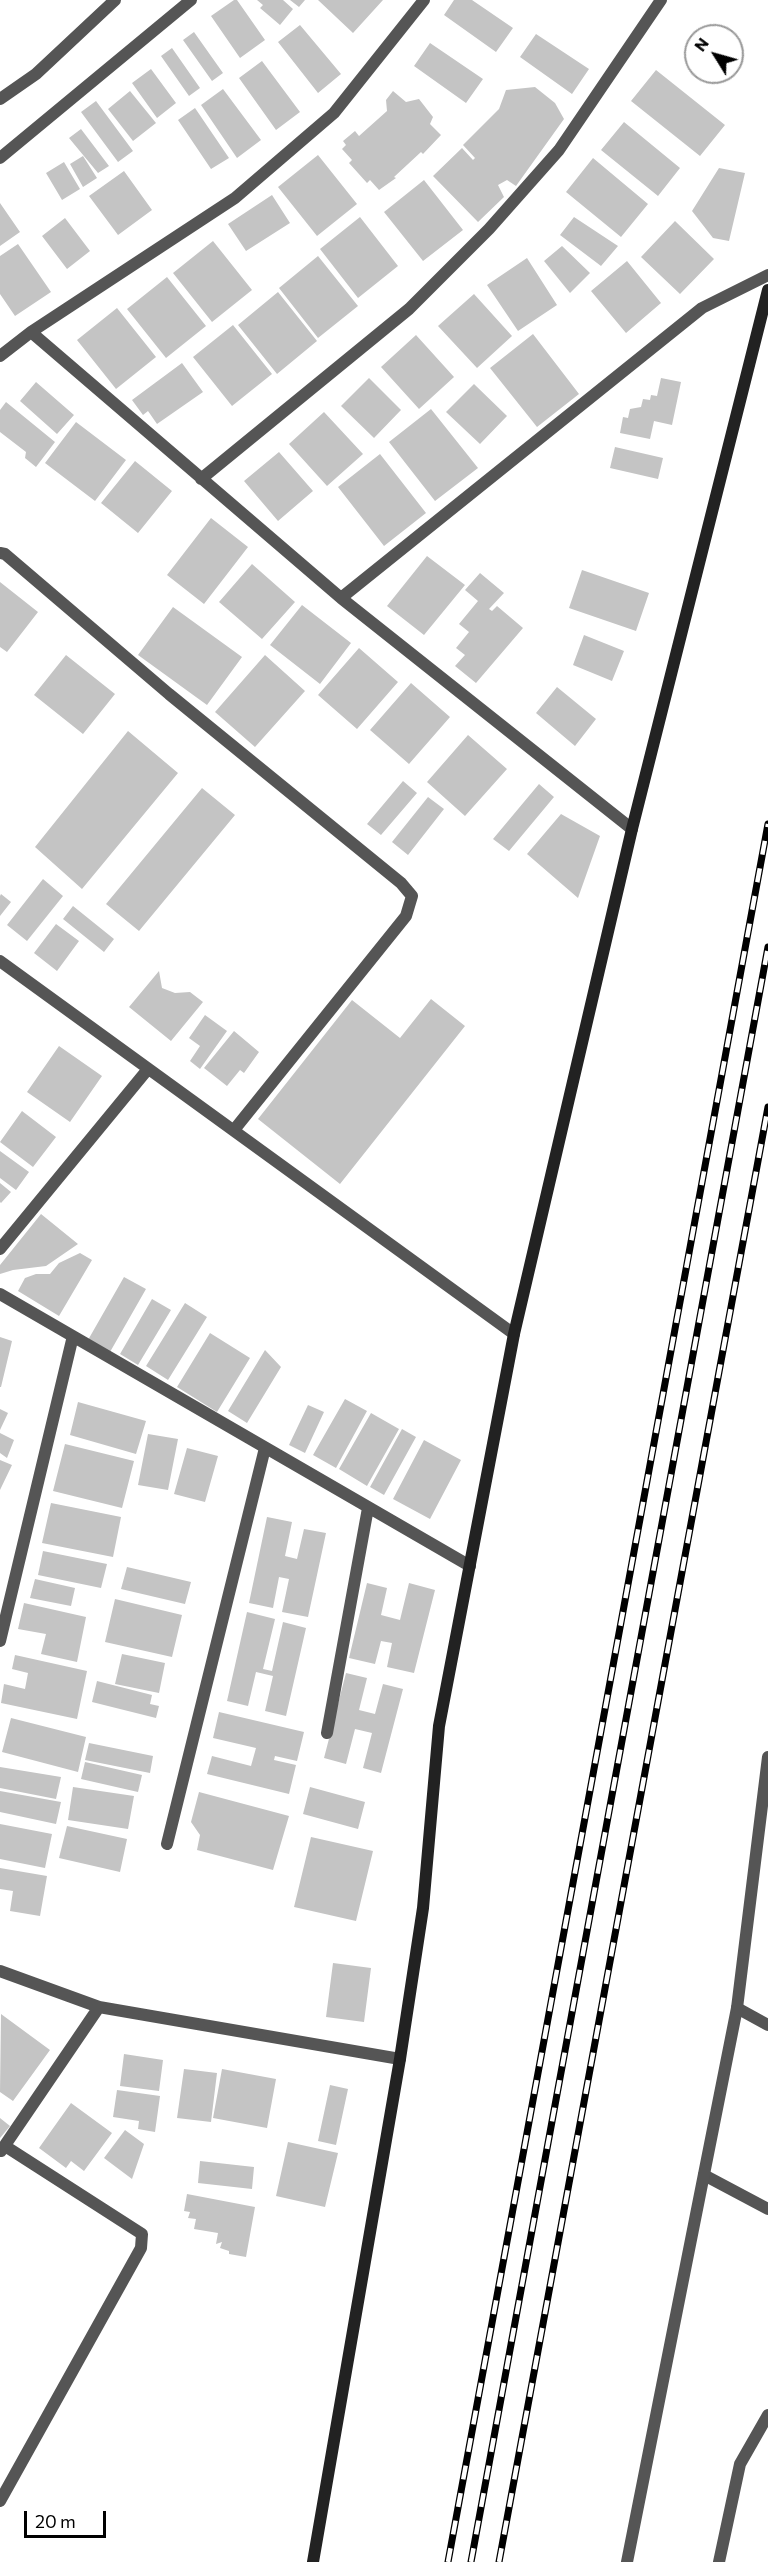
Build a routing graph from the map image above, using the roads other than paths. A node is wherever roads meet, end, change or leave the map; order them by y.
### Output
1 (115, 0) edge
2 (191, 0) edge
3 (424, 0) edge
4 (661, 0) edge
5 (0, 99) edge
6 (0, 158) edge
7 (768, 276) edge
8 (768, 290) edge
9 (31, 332) junction
10 (0, 356) edge
11 (201, 479) junction
12 (0, 553) edge
13 (341, 598) junction
14 (632, 829) junction
15 (0, 961) edge
16 (148, 1069) junction
17 (234, 1130) junction
18 (0, 1249) edge
19 (0, 1294) edge
20 (514, 1334) junction
21 (73, 1336) junction
22 (265, 1448) junction
23 (368, 1508) junction
24 (470, 1566) junction
25 (0, 1641) edge
26 (327, 1733) dead end
27 (768, 1757) edge
28 (167, 1844) dead end
29 (0, 1971) edge
30 (99, 2007) junction
31 (737, 2008) junction
32 (768, 2025) edge
33 (400, 2060) junction
34 (3, 2149) edge
35 (704, 2175) junction
36 (768, 2209) edge
37 (768, 2415) edge
38 (0, 2501) edge
39 (313, 2562) edge
40 (627, 2562) edge
41 (719, 2562) edge

1 - 5 street
2 - 6 street
3 - 9 street
4 - 11 street
7 - 13 street
8 - 14 main road
9 - 10 street
9 - 11 street
11 - 13 street
12 - 17 street
13 - 14 street
14 - 20 main road
15 - 16 street
16 - 17 street
16 - 18 street
17 - 20 street
19 - 21 street
20 - 24 main road
21 - 22 street
21 - 25 street
22 - 23 street
22 - 28 street
23 - 24 street
23 - 26 street
24 - 33 main road
27 - 31 street
29 - 30 street
30 - 33 street
30 - 34 street
31 - 32 street
31 - 35 street
33 - 39 main road
34 - 38 street
35 - 36 street
35 - 40 street
37 - 41 street

